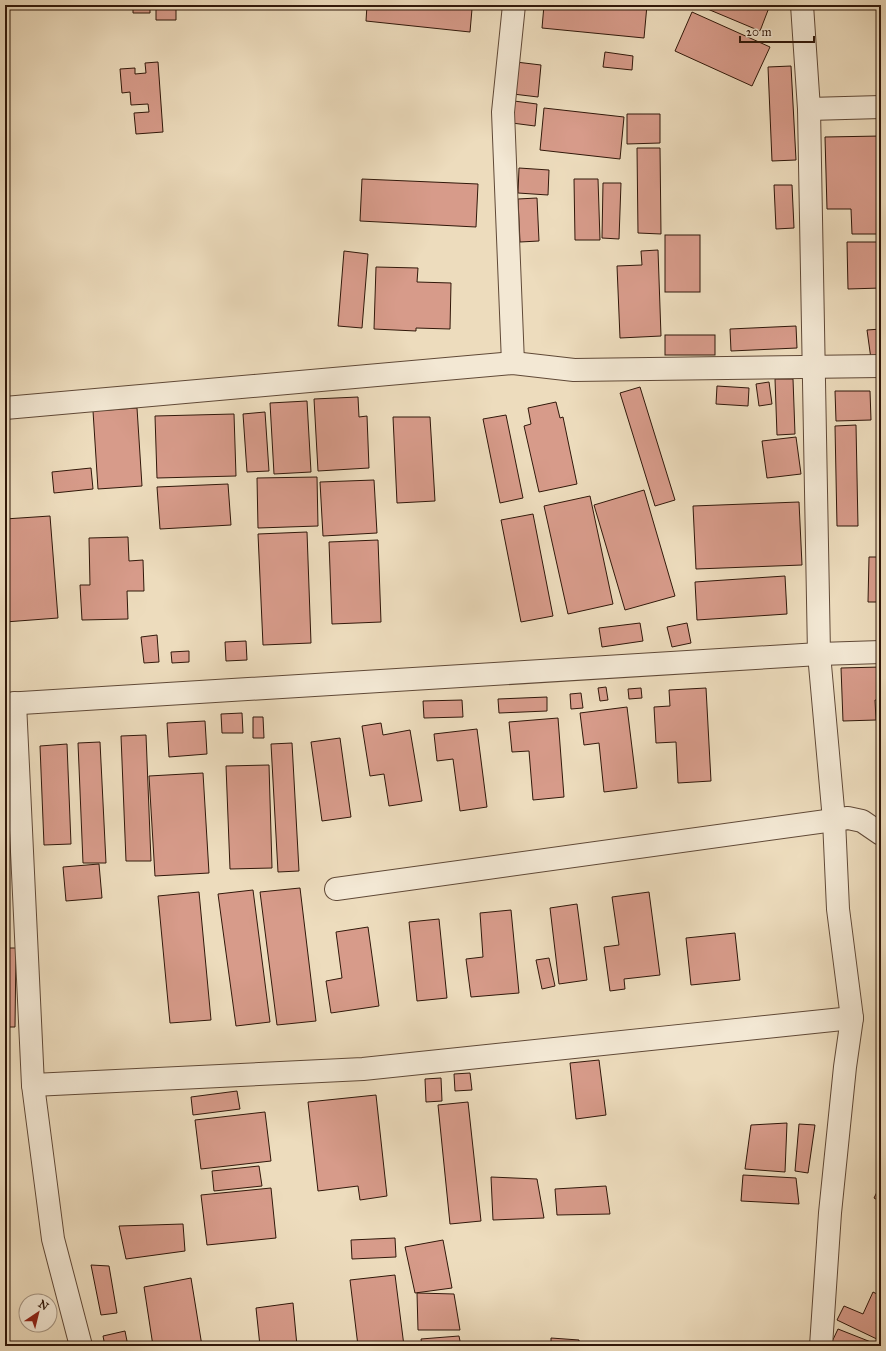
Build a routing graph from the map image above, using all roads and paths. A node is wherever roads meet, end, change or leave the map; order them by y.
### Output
1 (514, 5) edge
2 (802, 5) edge
3 (881, 107) edge
4 (809, 109) junction
5 (513, 363) junction
6 (881, 366) edge
7 (814, 367) junction
8 (5, 408) edge
9 (881, 652) edge
10 (819, 654) junction
11 (10, 703) edge
12 (834, 820) junction
13 (881, 834) edge
14 (336, 890) dead end
15 (852, 1018) junction
16 (33, 1085) junction
17 (81, 1346) edge
18 (821, 1346) edge

1 - 5 street
2 - 4 street
3 - 4 street
4 - 7 street
5 - 7 street
5 - 8 street
6 - 7 street
7 - 10 street
9 - 10 street
10 - 11 street
10 - 12 street
11 - 16 street
12 - 13 street
12 - 14 street
12 - 15 street
15 - 16 street
15 - 18 street
16 - 17 street

